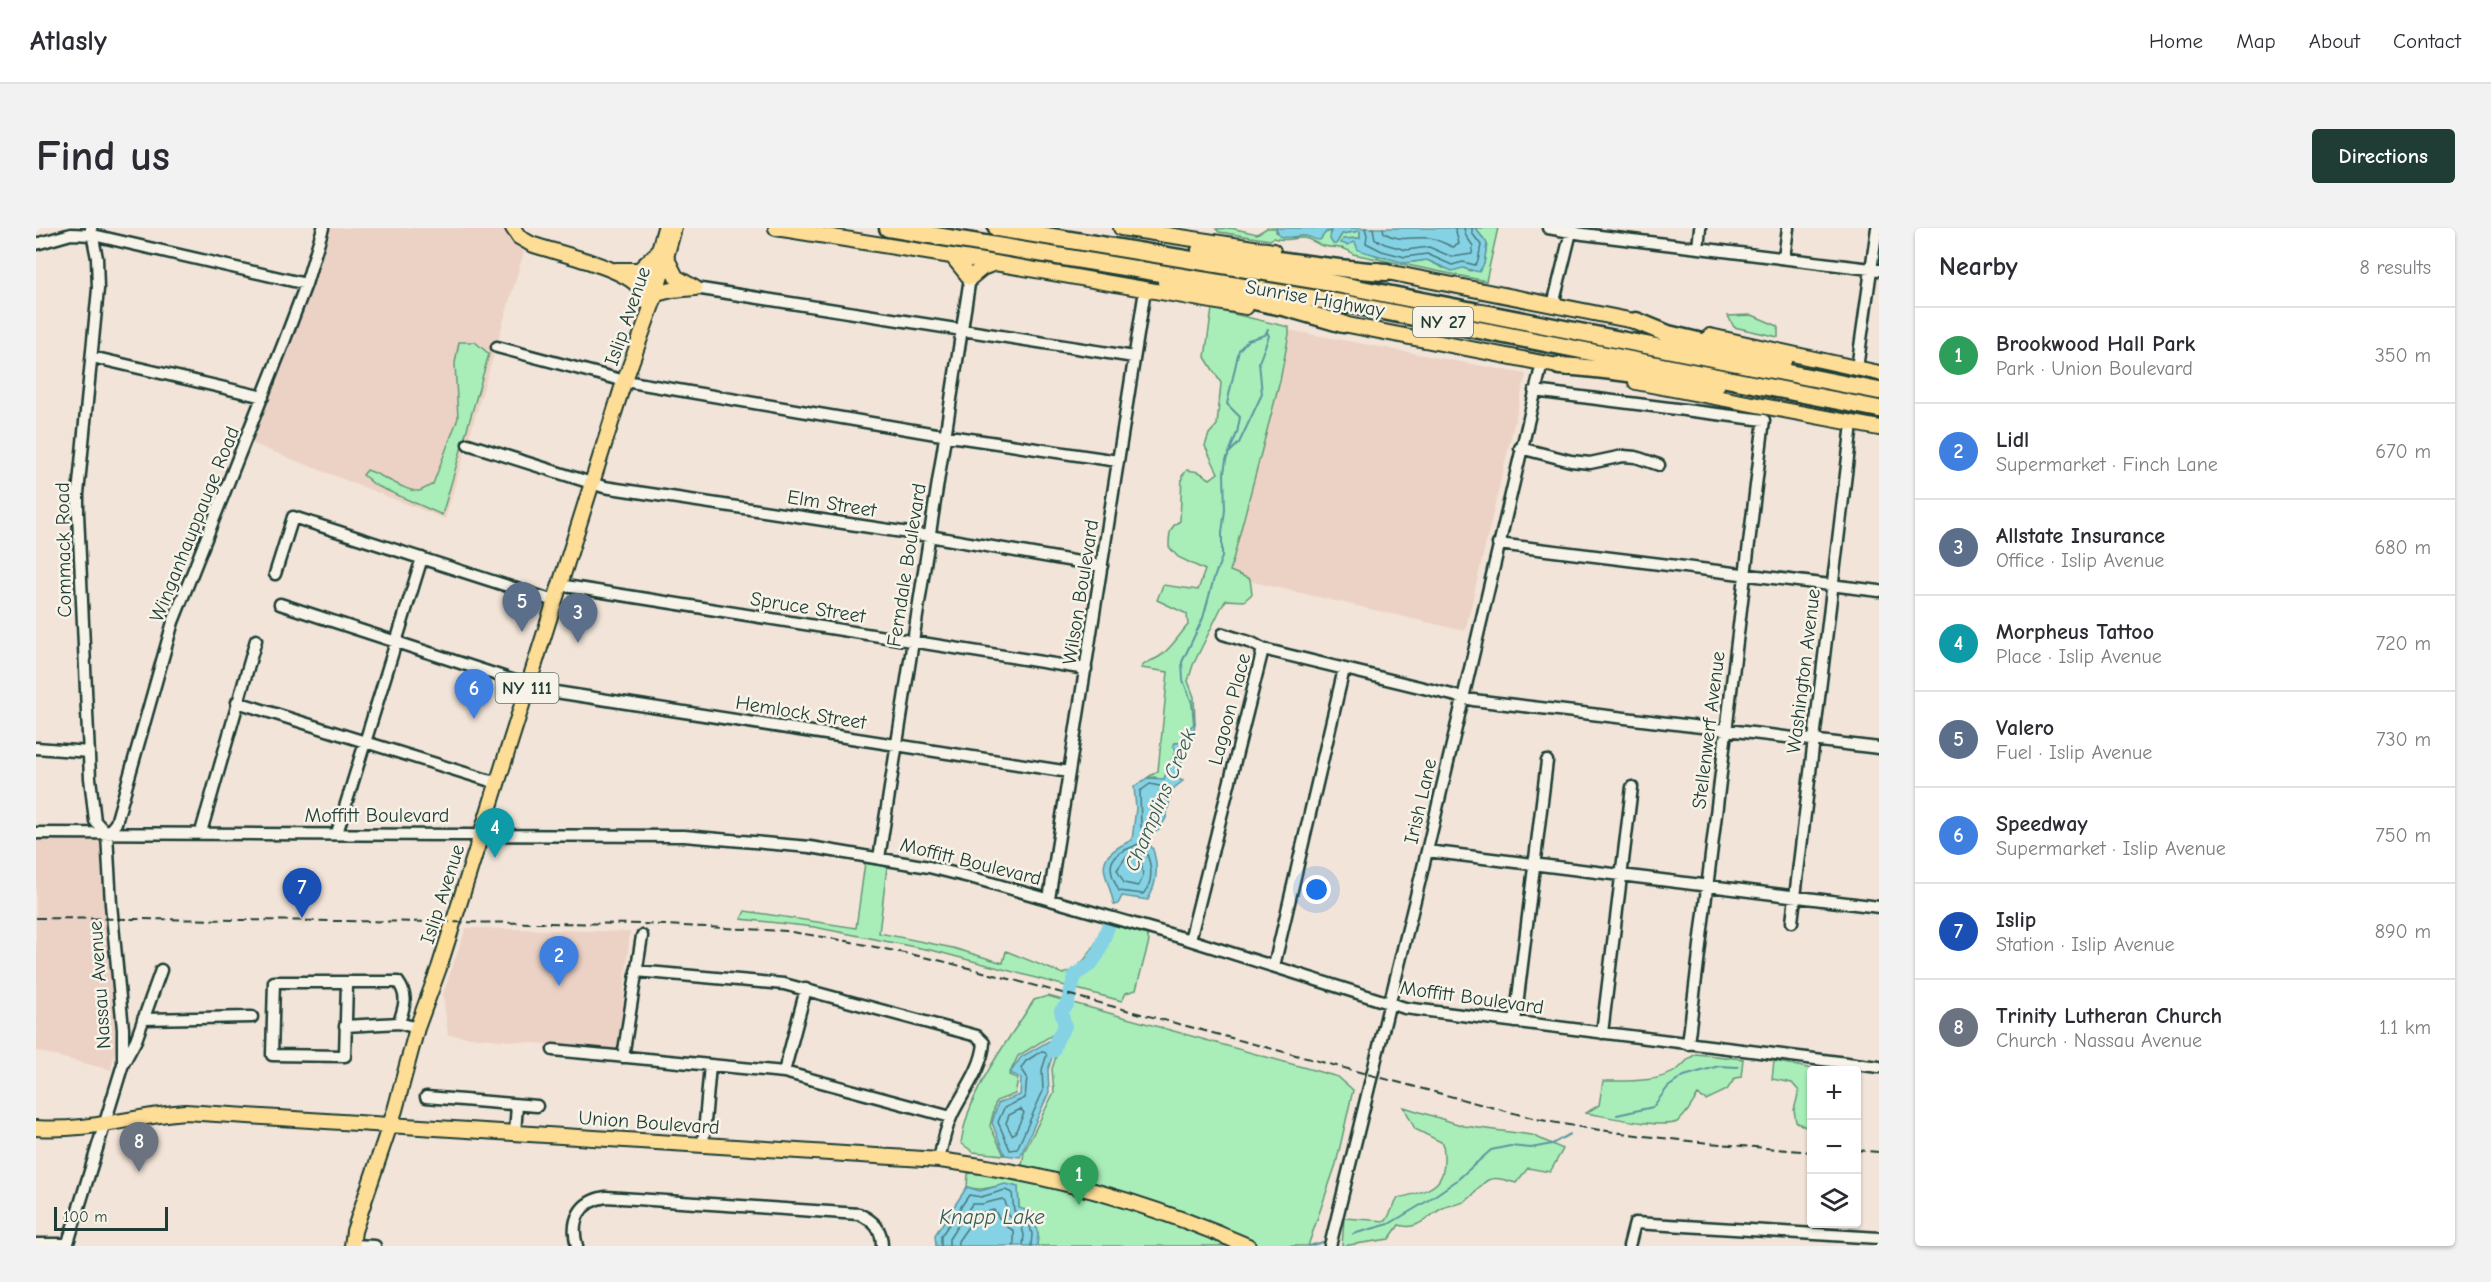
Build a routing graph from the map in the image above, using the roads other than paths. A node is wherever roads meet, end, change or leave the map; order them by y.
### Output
1 (322, 228) edge
2 (513, 228) edge
3 (776, 228) edge
4 (888, 228) edge
5 (997, 228) edge
6 (1121, 228) edge
7 (1548, 228) edge
8 (1701, 228) edge
9 (1788, 228) edge
10 (1877, 228) edge
11 (1156, 230) edge
12 (1572, 230) edge
13 (92, 231) edge
14 (668, 233) edge
15 (36, 244) edge
16 (1118, 247) junction
17 (1698, 248) junction
18 (662, 254) junction
19 (952, 256) junction
20 (1077, 258) junction
21 (1784, 258) junction
22 (995, 263) junction
23 (611, 270) junction
24 (1875, 270) edge
25 (1387, 272) junction
26 (970, 278) junction
27 (306, 284) junction
28 (695, 288) junction
29 (1145, 290) junction
30 (650, 298) junction
31 (1553, 304) junction
32 (1636, 321) junction
33 (1343, 324) junction
34 (962, 331) junction
35 (497, 347) dead end
36 (92, 357) junction
37 (1134, 357) junction
38 (1542, 363) junction
39 (1559, 366) junction
40 (1857, 368) junction
41 (1879, 373) edge
42 (625, 381) junction
43 (1833, 382) junction
44 (1534, 391) junction
45 (1879, 391) edge
46 (1808, 394) junction
47 (263, 398) junction
48 (1879, 409) edge
49 (1852, 424) junction
50 (1879, 428) edge
51 (945, 434) junction
52 (468, 444) dead end
53 (1520, 448) junction
54 (1118, 461) junction
55 (1659, 465) dead end
56 (592, 483) junction
57 (929, 536) junction
58 (1498, 544) junction
59 (422, 558) junction
60 (1102, 566) junction
61 (274, 574) dead end
62 (1746, 575) junction
63 (559, 585) junction
64 (1832, 585) junction
65 (1879, 591) edge
66 (554, 601) junction
67 (280, 604) dead end
68 (1223, 634) dead end
69 (256, 640) dead end
70 (395, 642) junction
71 (912, 642) junction
72 (1263, 649) junction
73 (1086, 669) junction
74 (1344, 669) junction
75 (528, 684) junction
76 (1462, 697) junction
77 (237, 702) junction
78 (1727, 729) junction
79 (1813, 740) junction
80 (364, 741) junction
81 (895, 745) junction
82 (36, 748) edge
83 (1879, 748) edge
84 (89, 752) junction
85 (1547, 761) dead end
86 (1069, 772) junction
87 (497, 783) junction
88 (1632, 787) dead end
89 (201, 832) junction
90 (36, 833) edge
91 (337, 833) junction
92 (482, 833) junction
93 (107, 834) junction
94 (1427, 851) junction
95 (879, 858) junction
96 (1534, 864) junction
97 (1622, 875) junction
98 (1707, 885) junction
99 (1794, 896) junction
100 (1049, 899) junction
101 (111, 904) joint
102 (1879, 907) edge
103 (1792, 922) dead end
104 (642, 936) dead end
105 (1190, 940) junction
106 (1274, 966) junction
107 (160, 970) dead end
108 (636, 971) junction
109 (347, 983) junction
110 (806, 989) junction
111 (1390, 1004) junction
112 (403, 1010) junction
113 (252, 1017) dead end
114 (143, 1019) junction
115 (419, 1022) junction
116 (1515, 1022) junction
117 (399, 1023) junction
118 (345, 1026) junction
119 (123, 1029) junction
120 (139, 1032) junction
121 (1602, 1033) junction
122 (1688, 1044) junction
123 (553, 1050) dead end
124 (623, 1057) junction
125 (123, 1064) junction
126 (710, 1065) junction
127 (1879, 1067) edge
128 (784, 1072) junction
129 (426, 1097) dead end
130 (517, 1105) junction
131 (537, 1106) dead end
132 (951, 1117) junction
133 (104, 1123) junction
134 (391, 1124) junction
135 (36, 1128) edge
136 (515, 1133) junction
137 (703, 1145) junction
138 (939, 1160) junction
139 (1879, 1238) edge
140 (36, 1244) edge
141 (67, 1245) edge
142 (352, 1245) edge
143 (375, 1246) edge
144 (577, 1246) edge
145 (882, 1246) edge
146 (1248, 1246) edge
147 (1330, 1246) edge
148 (1629, 1246) edge

1 - 27 street, Winganhauppauge Road
2 - 23 main road
3 - 19 main road, Sunrise Highway
4 - 20 highway, Sunrise Highway / NY 27
5 - 16 highway, Sunrise Highway / NY 27
6 - 11 main road, Sunrise Highway
7 - 12 street
8 - 17 street
9 - 21 street
10 - 24 street
11 - 25 main road, Sunrise Highway
12 - 17 street
12 - 31 street
13 - 15 street
13 - 27 street
13 - 36 street, Commack Road
14 - 18 main road, Islip Avenue / NY 111
16 - 25 highway
16 - 43 highway, Sunrise Highway / NY 27
17 - 21 street
18 - 23 main road
18 - 28 main road
18 - 30 main road, Islip Avenue / NY 111
19 - 22 main road, Sunrise Highway
19 - 26 main road
20 - 33 highway
20 - 46 highway, Sunrise Highway / NY 27
21 - 24 street
22 - 26 main road
22 - 29 main road, Sunrise Highway
23 - 30 main road
24 - 40 street
25 - 31 main road, Sunrise Highway
26 - 34 street, Ferndale Boulevard
27 - 47 street, Winganhauppauge Road
28 - 30 main road
28 - 34 street
29 - 33 main road, Sunrise Highway
29 - 37 street, Wilson Boulevard
30 - 42 main road, Islip Avenue / NY 111
31 - 32 main road, Sunrise Highway
32 - 40 main road, Sunrise Highway
32 - 43 highway
33 - 38 main road, Sunrise Highway
34 - 37 street
34 - 51 street, Ferndale Boulevard
35 - 42 street
36 - 47 street
36 - 84 street, Commack Road
37 - 54 street, Wilson Boulevard
38 - 39 main road, Sunrise Highway
38 - 44 street, Irish Lane
39 - 46 highway
39 - 49 main road, Sunrise Highway
40 - 41 main road, Sunrise Highway
42 - 51 street
42 - 56 main road, Islip Avenue / NY 111
43 - 45 highway, Sunrise Highway / NY 27
44 - 53 street, Irish Lane
44 - 62 street, Stellenwerf Avenue
46 - 48 highway, Sunrise Highway / NY 27
47 - 93 street, Winganhauppauge Road
49 - 50 main road, Sunrise Highway
49 - 64 street, Washington Avenue
51 - 54 street
51 - 57 street, Ferndale Boulevard
52 - 56 street, Elm Street
53 - 55 street
53 - 58 street, Irish Lane
54 - 60 street, Wilson Boulevard
56 - 57 street, Elm Street
56 - 63 main road, Islip Avenue / NY 111
57 - 60 street, Elm Street
57 - 71 street, Ferndale Boulevard
58 - 62 street
58 - 76 street, Irish Lane
59 - 61 street
59 - 66 street
59 - 70 street
60 - 73 street, Wilson Boulevard
62 - 64 street
62 - 78 street, Stellenwerf Avenue
63 - 66 main road, Islip Avenue / NY 111
63 - 71 street, Spruce Street
64 - 65 street
64 - 79 street, Washington Avenue
66 - 75 main road, Islip Avenue / NY 111
67 - 70 street, Hemlock Street
68 - 72 street
69 - 77 street
70 - 75 street, Hemlock Street
70 - 80 street
71 - 73 street, Spruce Street
71 - 81 street, Ferndale Boulevard
72 - 74 street, Lagoon Place
72 - 105 street, Lagoon Place
73 - 86 street, Wilson Boulevard
74 - 76 street, Lagoon Place
74 - 106 street
75 - 81 street, Hemlock Street
75 - 87 main road, Islip Avenue / NY 111
76 - 78 street, Lagoon Place
76 - 94 street, Irish Lane
77 - 80 street
77 - 89 street
78 - 79 street, Lagoon Place
78 - 98 street, Stellenwerf Avenue
79 - 83 street, Lagoon Place
79 - 99 street, Washington Avenue
80 - 87 street
80 - 91 street
81 - 86 street, Hemlock Street
81 - 95 street, Ferndale Boulevard
82 - 84 street
84 - 93 street, Commack Road
85 - 96 street
86 - 100 street, Wilson Boulevard
87 - 92 main road, Islip Avenue / NY 111
88 - 97 street
89 - 91 street, Moffitt Boulevard
89 - 93 street, Moffitt Boulevard
90 - 93 street, Moffitt Boulevard
91 - 92 street, Moffitt Boulevard
92 - 95 street, Moffitt Boulevard
92 - 115 main road, Islip Avenue / NY 111
93 - 101 street, Commack Road
94 - 96 street
94 - 111 street, Irish Lane
95 - 100 street, Moffitt Boulevard
96 - 97 street
96 - 116 street
97 - 98 street
97 - 121 street
98 - 99 street
98 - 122 street, Stellenwerf Avenue
99 - 102 street
99 - 103 street, Washington Avenue
100 - 105 street, Moffitt Boulevard
101 - 119 street, Nassau Avenue
104 - 108 street
105 - 106 street, Moffitt Boulevard
106 - 111 street, Moffitt Boulevard
107 - 114 street, Nassau Avenue
108 - 110 street
108 - 124 street
109 - 112 street
109 - 118 street
109 - 118 street
110 - 128 street
110 - 132 street
111 - 116 street, Moffitt Boulevard
111 - 147 street, Irish Lane
112 - 115 street
112 - 117 street
113 - 114 street
114 - 120 street, Nassau Avenue
115 - 117 street
115 - 134 main road, Islip Avenue / NY 111
116 - 121 street, Moffitt Boulevard
117 - 118 street
119 - 120 street
119 - 125 street, Nassau Avenue
120 - 125 street, Nassau Avenue
121 - 122 street, Moffitt Boulevard
122 - 127 street, Moffitt Boulevard
123 - 124 street
124 - 126 street
125 - 133 street, Nassau Avenue
126 - 128 street
126 - 137 street
128 - 132 street
129 - 130 street
130 - 131 street
130 - 136 street
132 - 138 street
133 - 134 main road, Union Boulevard
133 - 135 main road, Union Boulevard
133 - 141 street, Nassau Avenue
134 - 136 main road, Union Boulevard
134 - 142 main road, Islip Avenue / NY 111
136 - 137 main road, Union Boulevard
137 - 138 main road, Union Boulevard
138 - 146 main road, Union Boulevard
139 - 148 street
140 - 141 street
142 - 143 street
144 - 145 street

